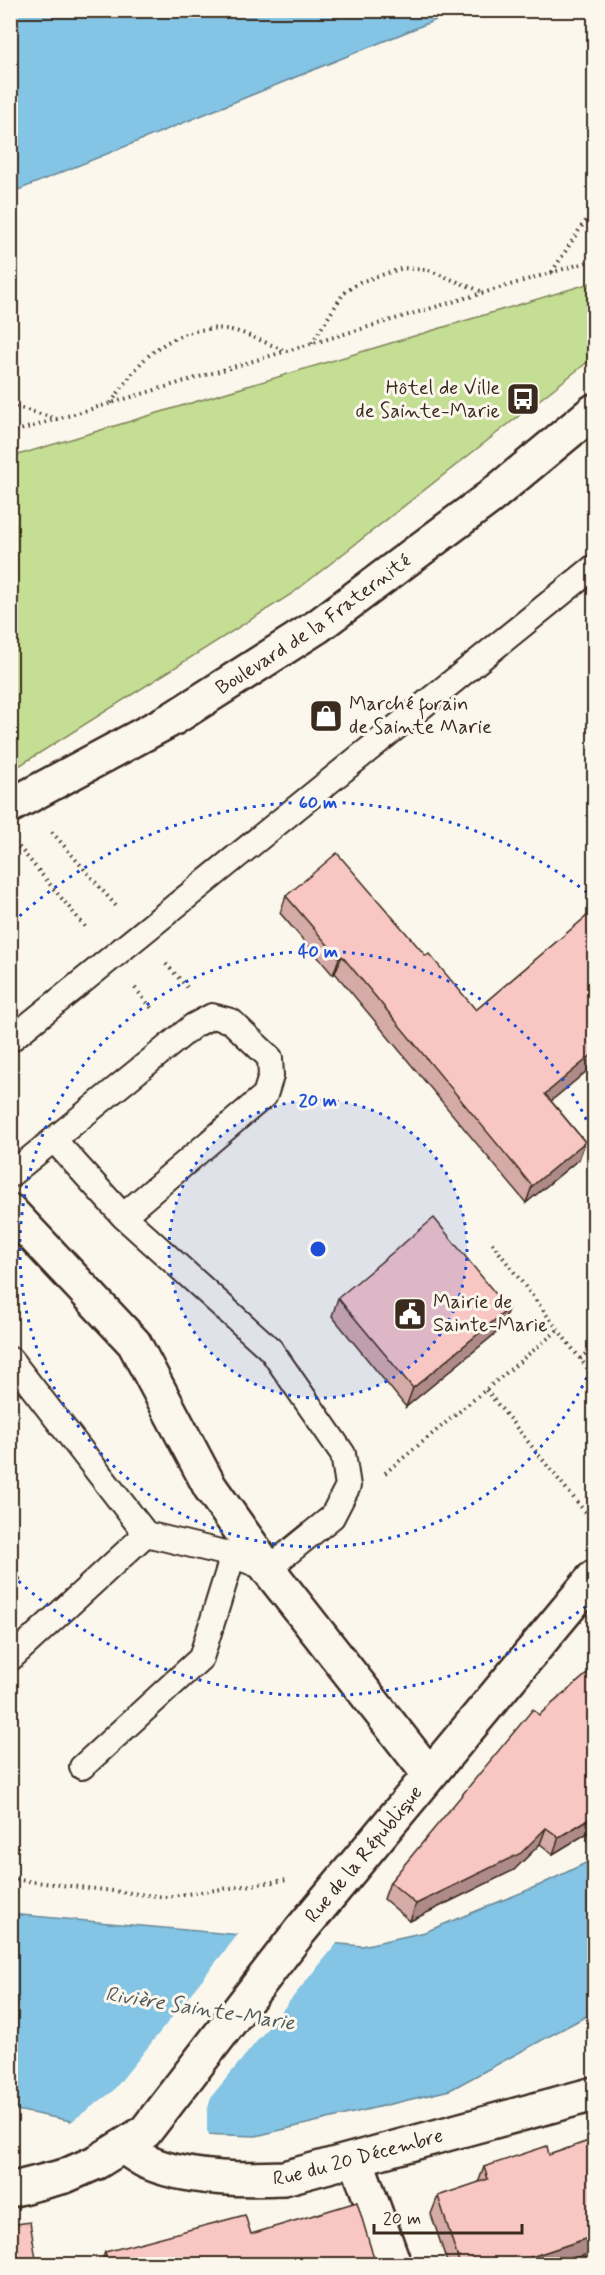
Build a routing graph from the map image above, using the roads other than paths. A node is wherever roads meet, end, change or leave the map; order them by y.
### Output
1 (594, 411) edge
2 (594, 567) edge
3 (18, 803) edge
4 (10, 1040) edge
5 (54, 1140) junction
6 (10, 1175) edge
7 (10, 1211) edge
8 (123, 1216) junction
9 (11, 1360) edge
10 (146, 1534) junction
11 (233, 1554) junction
12 (268, 1569) junction
13 (594, 1577) edge
14 (10, 1659) edge
15 (82, 1767) dead end
16 (429, 1774) junction
17 (594, 2094) edge
18 (136, 2138) junction
19 (356, 2159) junction
20 (10, 2190) edge
21 (394, 2265) edge

1 - 3 street, Boulevard de la Fraternité
2 - 4 lane
5 - 6 lane
5 - 8 lane
5 - 8 lane
7 - 12 street
8 - 12 lane
9 - 10 lane
10 - 11 lane
10 - 14 lane
11 - 12 lane
11 - 15 lane
12 - 16 street
13 - 16 street, Rue de la République
16 - 18 street, Rue de la République
17 - 19 street, Rue du 20 Décembre
18 - 19 street, Rue du 20 Décembre
18 - 20 street
19 - 21 street

